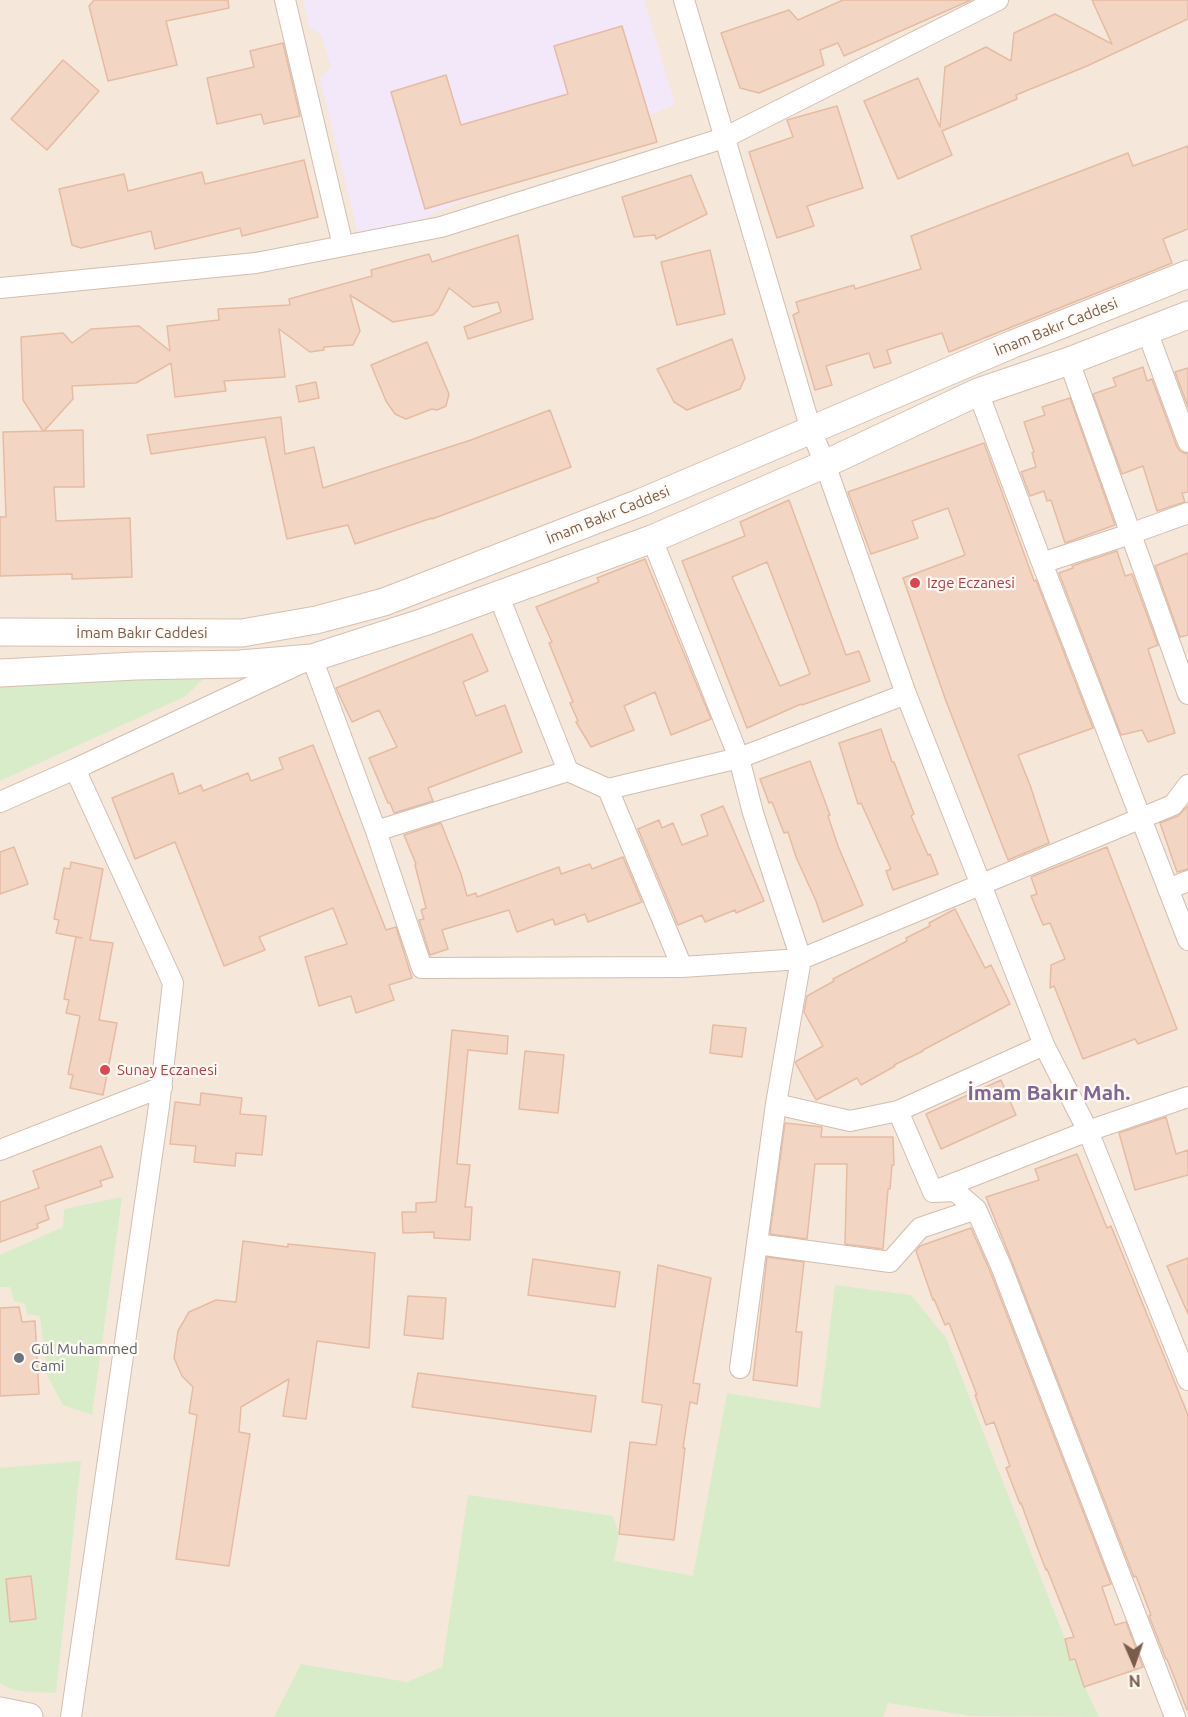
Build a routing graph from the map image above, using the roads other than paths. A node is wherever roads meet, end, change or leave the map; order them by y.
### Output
1 (285, 0) edge
2 (684, 0) edge
3 (998, 0) edge
4 (724, 138) junction
5 (343, 246) junction
6 (1188, 274) edge
7 (0, 288) edge
8 (1188, 315) edge
9 (1148, 331) junction
10 (1069, 360) junction
11 (978, 392) junction
12 (812, 430) junction
13 (1188, 442) edge
14 (825, 464) junction
15 (1188, 513) edge
16 (1130, 534) junction
17 (652, 539) junction
18 (1042, 563) junction
19 (498, 594) junction
20 (0, 632) edge
21 (312, 658) junction
22 (0, 672) edge
23 (906, 694) junction
24 (1188, 694) edge
25 (739, 758) junction
26 (75, 769) junction
27 (568, 771) junction
28 (1188, 785) edge
29 (608, 789) junction
30 (0, 802) edge
31 (1141, 819) junction
32 (376, 831) junction
33 (1188, 881) edge
34 (982, 885) junction
35 (1168, 889) junction
36 (1188, 940) edge
37 (801, 959) junction
38 (681, 967) junction
39 (1044, 1045) junction
40 (162, 1087) junction
41 (1188, 1097) edge
42 (776, 1104) junction
43 (898, 1111) junction
44 (1088, 1131) junction
45 (0, 1150) edge
46 (933, 1192) junction
47 (976, 1209) junction
48 (757, 1244) junction
49 (740, 1368) dead end
50 (1188, 1380) edge
51 (0, 1711) edge
52 (28, 1717) edge
53 (71, 1717) edge
54 (1175, 1717) edge

1 - 5 street
2 - 4 street
3 - 4 street
4 - 5 street
4 - 12 street
5 - 7 street
6 - 12 main road, İmam Bakır Caddesi
8 - 9 main road
9 - 10 main road
9 - 13 street
10 - 11 main road
10 - 16 street
11 - 14 main road
11 - 18 street
12 - 14 street
12 - 20 main road, İmam Bakır Caddesi
14 - 17 main road
14 - 23 street
15 - 16 street
16 - 18 street
16 - 24 street
17 - 19 main road
17 - 25 street
18 - 31 street
19 - 21 main road
19 - 27 street
21 - 22 main road
21 - 26 street
21 - 32 street
23 - 25 street
23 - 34 street
25 - 29 street
25 - 37 street
26 - 30 street
26 - 40 street
27 - 29 street
27 - 32 street
28 - 31 street
29 - 38 street
31 - 34 street
31 - 35 street
32 - 38 street
33 - 35 street
34 - 37 street
34 - 39 street
35 - 36 street
37 - 38 street
37 - 42 street
39 - 43 street
39 - 44 street
40 - 45 street
40 - 53 street
41 - 44 street
42 - 43 street
42 - 48 street
43 - 46 street
44 - 46 street
44 - 50 street
46 - 47 street
47 - 48 street
47 - 54 street
48 - 49 street
51 - 52 main road

